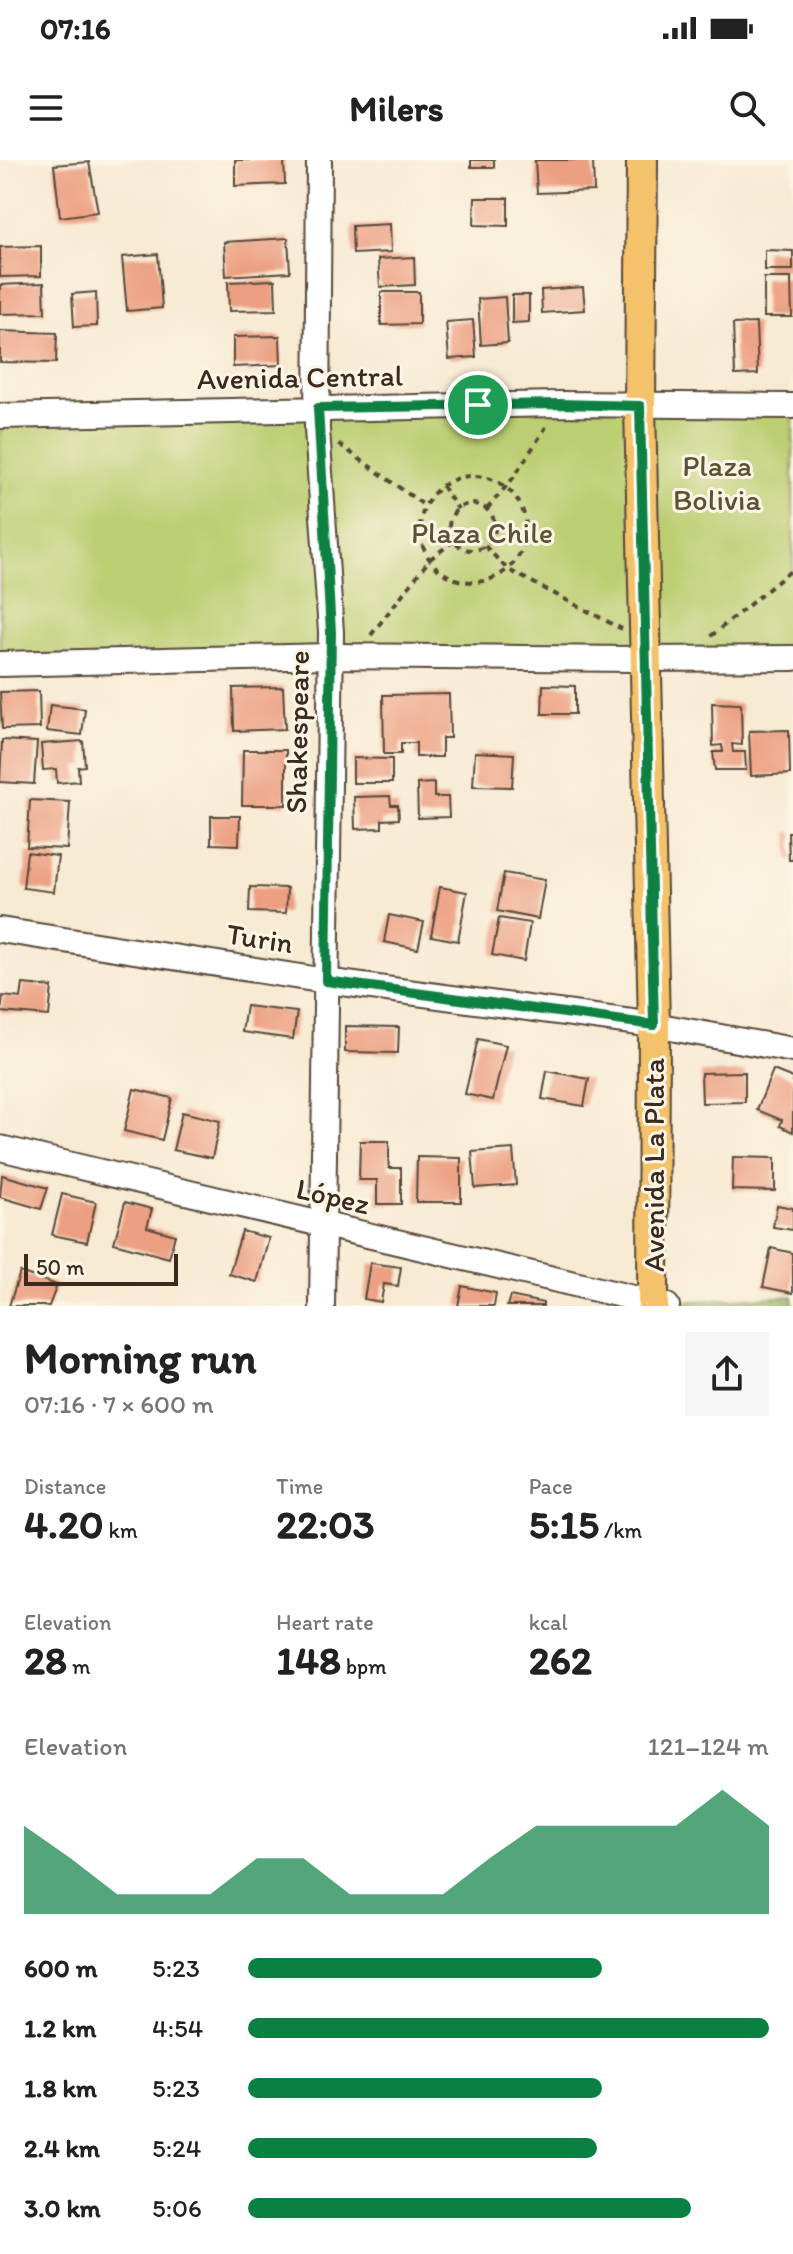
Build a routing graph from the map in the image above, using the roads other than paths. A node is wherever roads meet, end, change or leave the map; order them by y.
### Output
1 (319, 160) edge
2 (642, 160) edge
3 (640, 406) junction
4 (793, 406) edge
5 (0, 416) edge
6 (317, 419) junction
7 (647, 650) junction
8 (330, 656) junction
9 (793, 658) edge
10 (0, 664) edge
11 (0, 930) edge
12 (326, 981) junction
13 (654, 1025) junction
14 (793, 1050) edge
15 (0, 1148) edge
16 (323, 1226) junction
17 (657, 1305) edge
18 (322, 1306) edge

1 - 6 street, Shakespeare
2 - 3 main road, Avenida La Plata
3 - 4 street, Avenida Central
3 - 6 street, Avenida Central
3 - 7 main road, Avenida La Plata
5 - 6 street, Avenida Central
6 - 8 street, Shakespeare
7 - 8 street
7 - 9 street
7 - 13 main road, Avenida La Plata
8 - 10 street
8 - 12 street, Shakespeare
11 - 12 street, Turin
12 - 13 street, Turin
12 - 16 street, Shakespeare
13 - 14 street, Turin
13 - 17 main road, Avenida La Plata
15 - 16 street, López
16 - 17 street, López
16 - 18 street, Shakespeare

